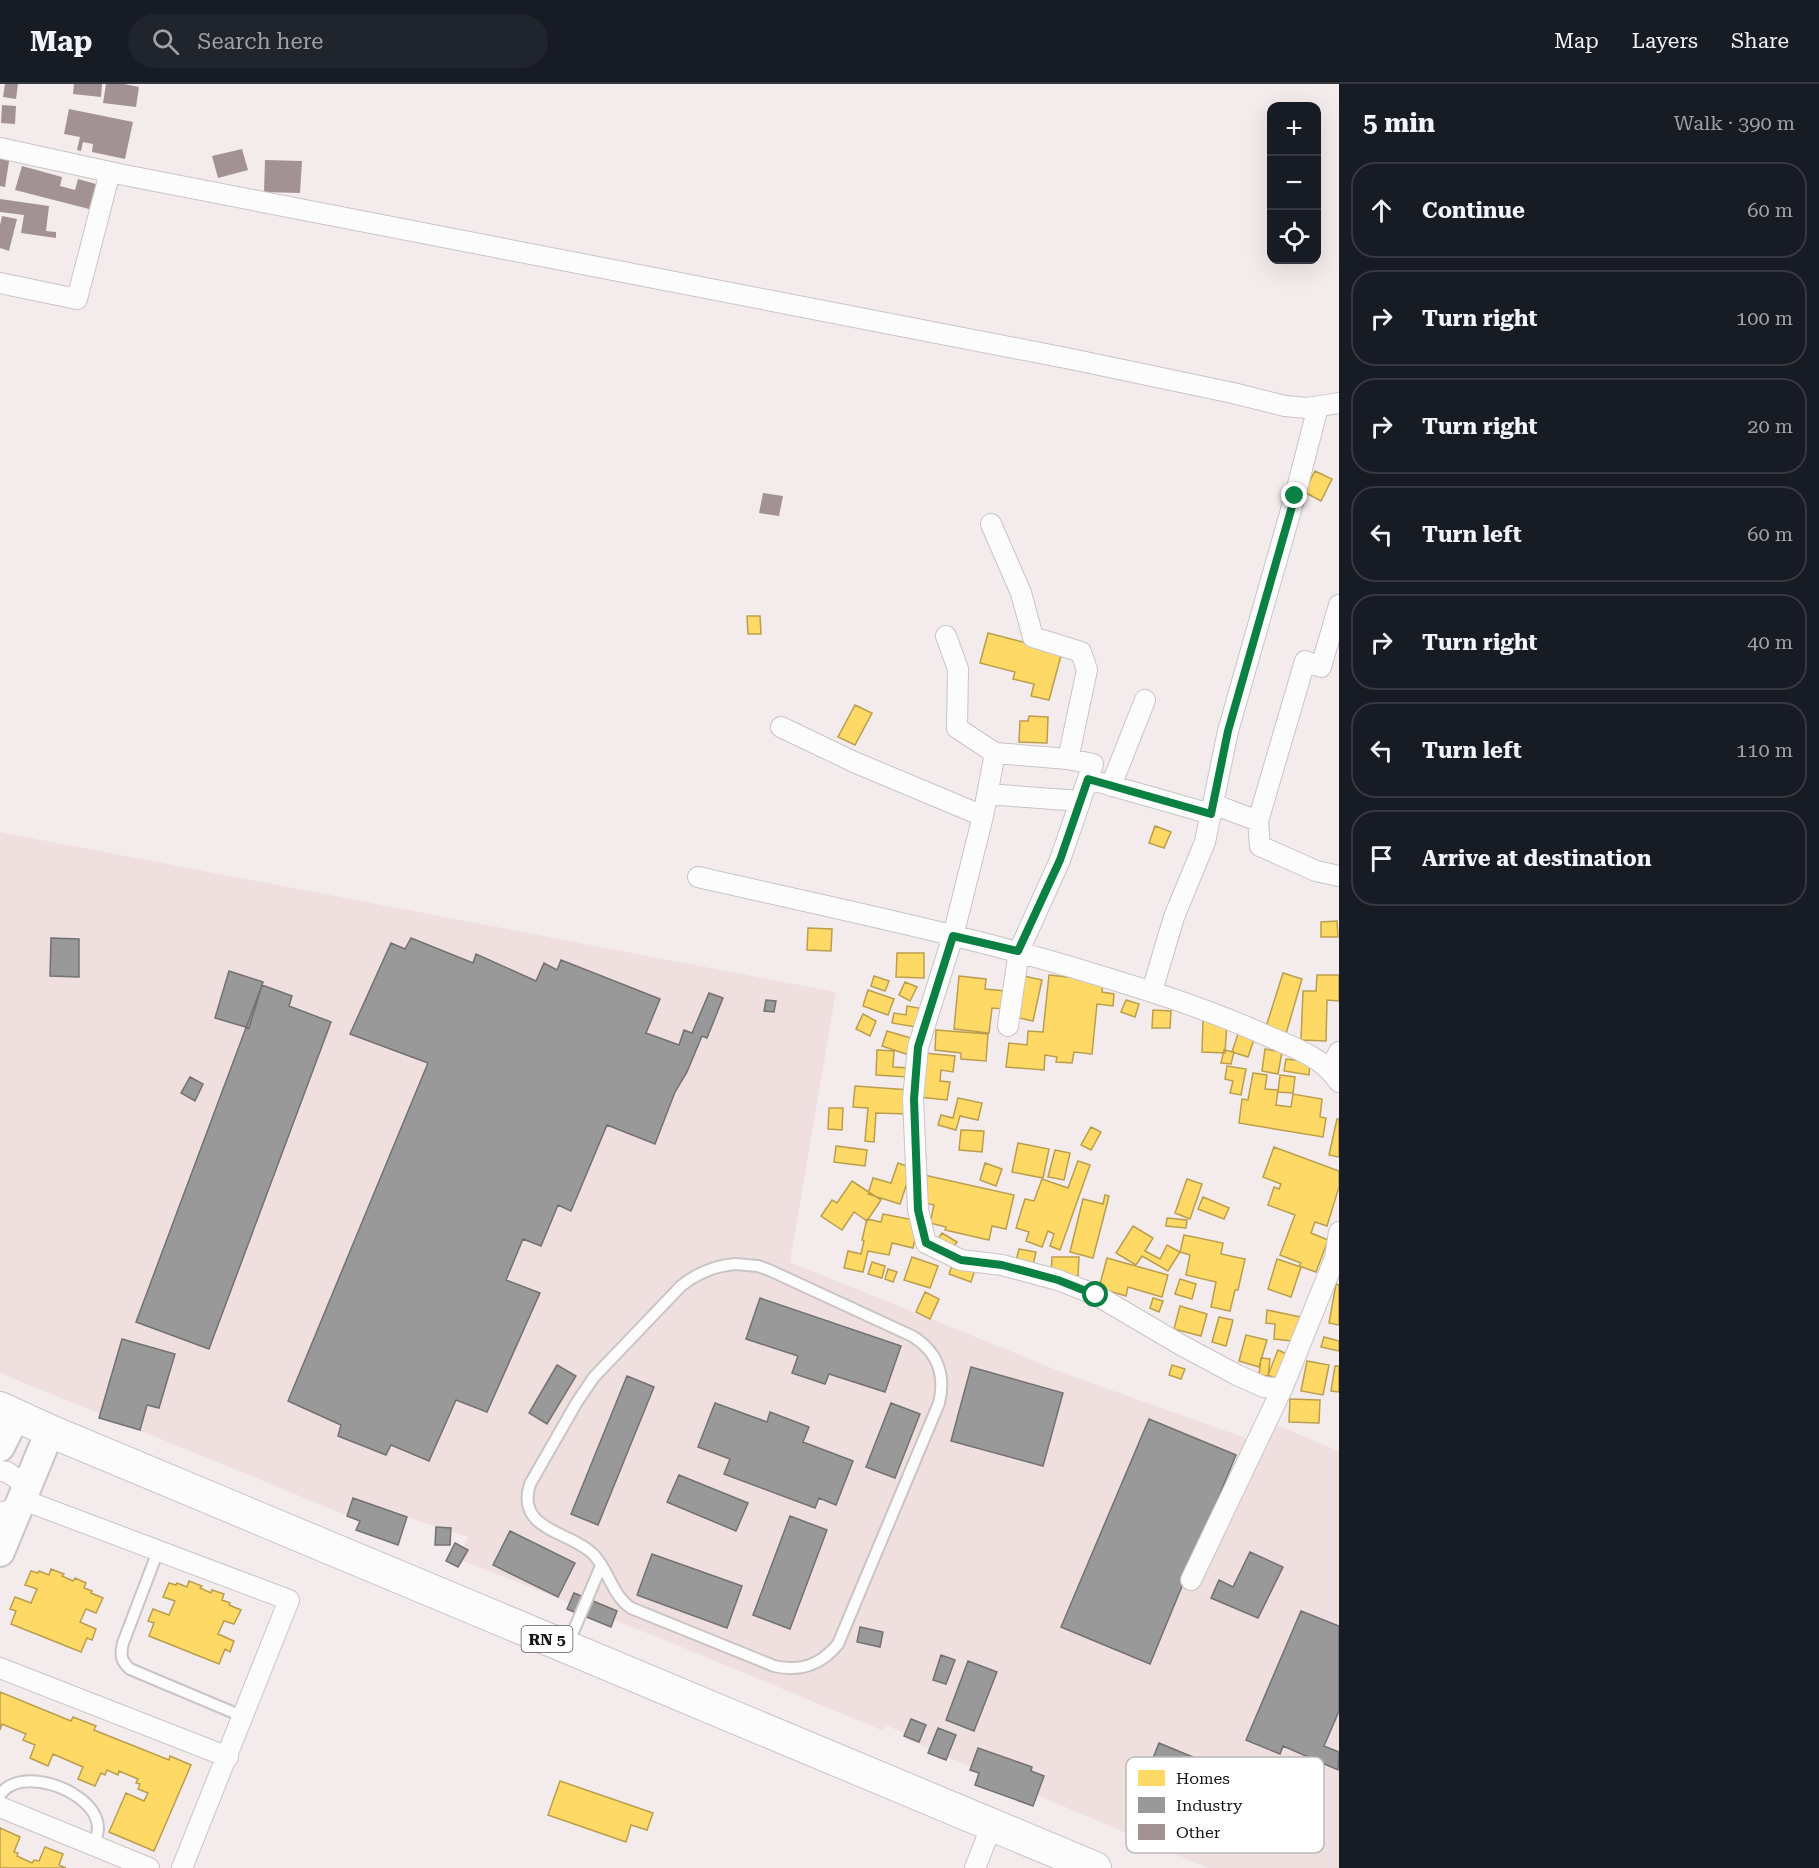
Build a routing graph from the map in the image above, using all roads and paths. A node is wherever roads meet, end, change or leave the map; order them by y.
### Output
1 (0, 148) edge
2 (110, 172) junction
3 (0, 283) edge
4 (1339, 403) edge
5 (1318, 407) junction
6 (991, 524) dead end
7 (1339, 605) edge
8 (946, 636) dead end
9 (1145, 700) dead end
10 (782, 727) dead end
11 (995, 753) junction
12 (1068, 759) junction
13 (1088, 779) junction
14 (1111, 786) junction
15 (987, 796) junction
16 (1080, 801) junction
17 (1212, 809) junction
18 (983, 816) junction
19 (1258, 821) junction
20 (1339, 876) edge
21 (698, 877) dead end
22 (953, 936) junction
23 (1018, 951) junction
24 (1152, 991) junction
25 (1008, 1026) dead end
26 (1336, 1068) edge
27 (1339, 1232) edge
28 (1282, 1389) junction
29 (8, 1412) edge
30 (50, 1431) junction
31 (0, 1447) edge
32 (0, 1471) edge
33 (10, 1506) edge
34 (158, 1551) junction
35 (0, 1552) edge
36 (601, 1566) junction
37 (1191, 1580) dead end
38 (566, 1647) junction
39 (0, 1668) edge
40 (243, 1716) junction
41 (228, 1757) junction
42 (0, 1795) edge
43 (0, 1807) edge
44 (992, 1825) junction
45 (94, 1846) junction
46 (149, 1868) edge
47 (182, 1868) edge
48 (975, 1868) edge
49 (1095, 1868) edge

1 - 2 street
2 - 3 street
2 - 5 street
4 - 5 street
5 - 17 street
6 - 12 street
7 - 19 street
8 - 11 street
9 - 14 street
10 - 18 street
11 - 12 street
11 - 15 street
12 - 13 street
13 - 14 street
13 - 16 street
14 - 17 street
15 - 16 street
15 - 18 street
16 - 23 street
17 - 19 street
17 - 24 street
18 - 22 street
19 - 20 street
21 - 22 street
22 - 23 street
22 - 28 street
23 - 24 street
23 - 25 street
24 - 26 street
27 - 28 street
28 - 37 street
29 - 30 main road, RN 5
29 - 31 street
30 - 33 street
30 - 38 main road, RN 5
32 - 33 street
33 - 34 street
33 - 35 street
34 - 40 lane
34 - 40 street
36 - 36 lane
36 - 38 lane
38 - 44 main road, RN 5
39 - 41 street
40 - 41 street
41 - 47 street
42 - 45 lane
43 - 45 street
44 - 48 street
44 - 49 main road, RN 5
45 - 46 street

